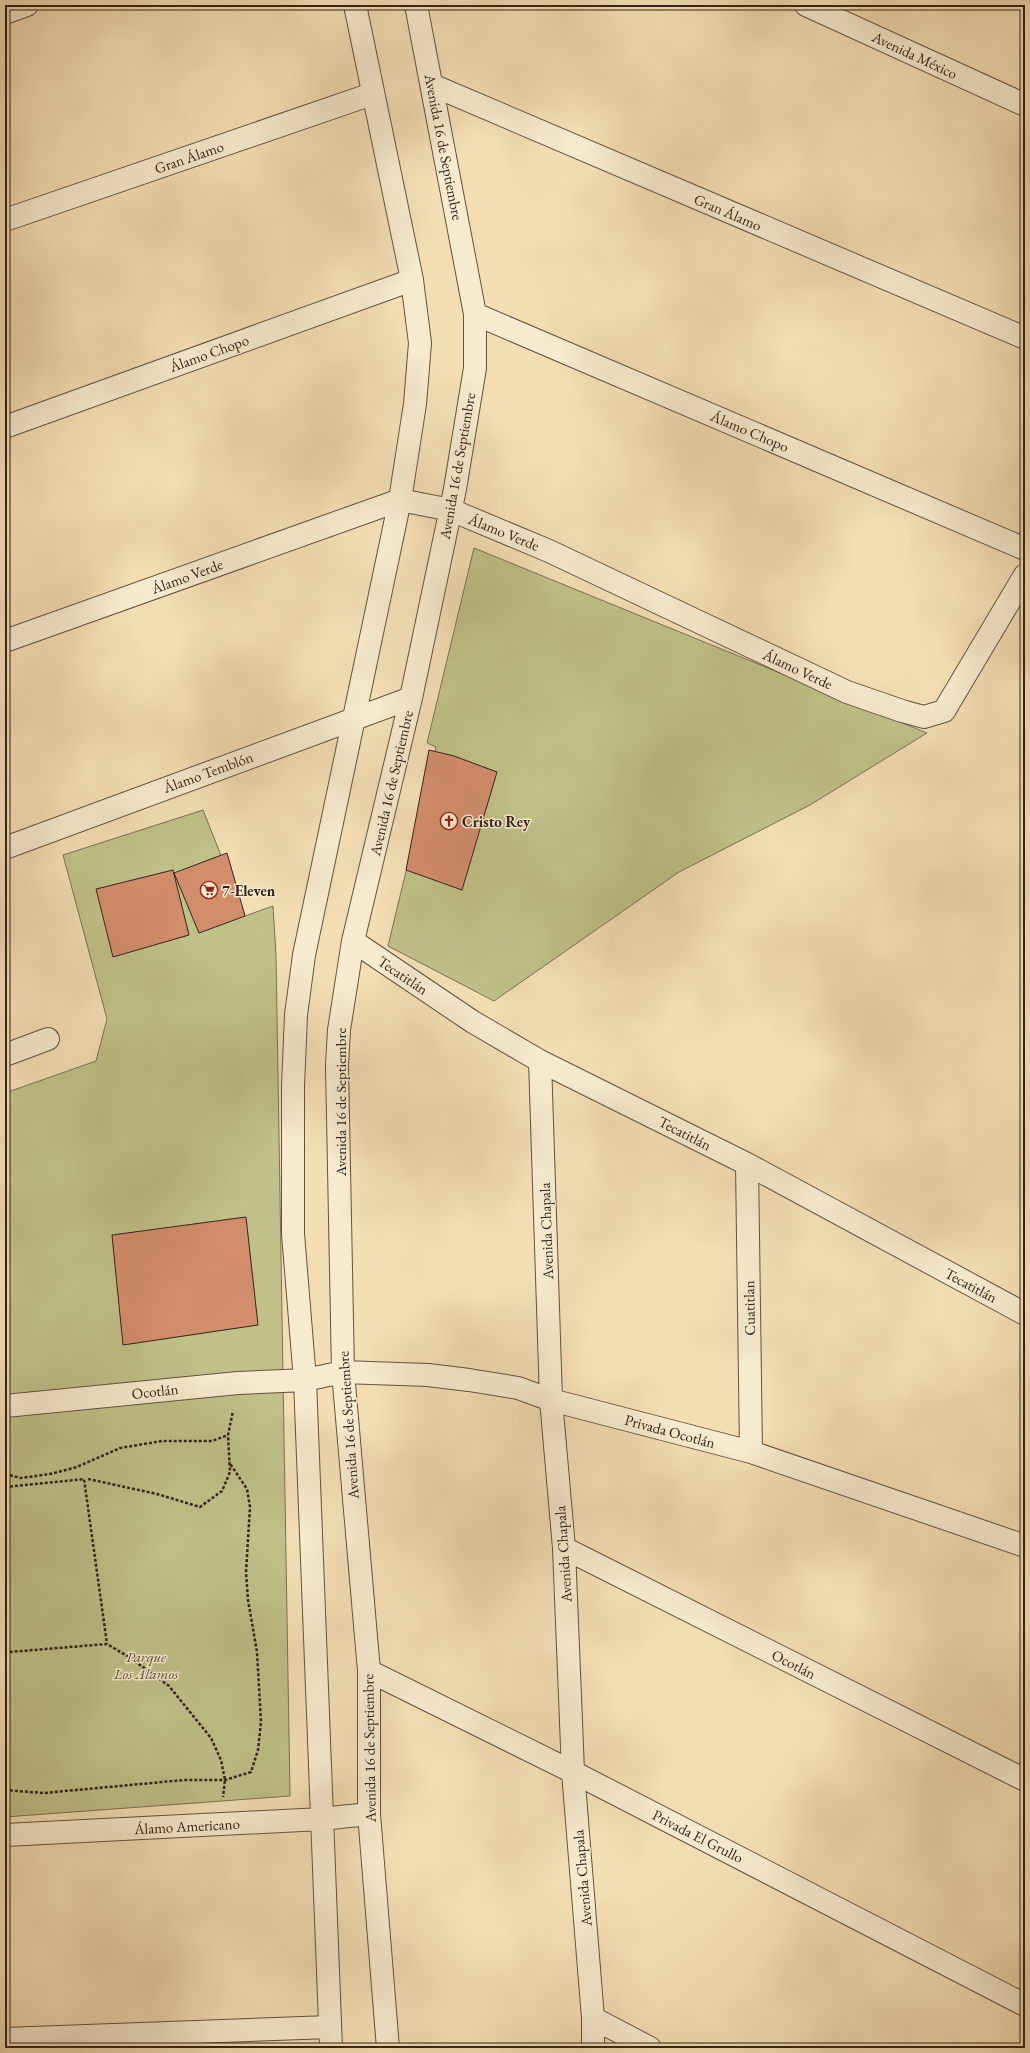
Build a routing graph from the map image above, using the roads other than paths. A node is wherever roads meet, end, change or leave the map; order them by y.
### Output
1 (27, 5) edge
2 (355, 5) edge
3 (416, 5) edge
4 (806, 5) edge
5 (5, 13) edge
6 (432, 85) junction
7 (372, 94) junction
8 (1025, 105) edge
9 (5, 220) edge
10 (412, 280) junction
11 (475, 314) junction
12 (1025, 338) edge
13 (5, 427) edge
14 (400, 500) junction
15 (451, 510) junction
16 (1025, 549) edge
17 (1025, 576) edge
18 (5, 641) edge
19 (411, 698) junction
20 (352, 718) junction
21 (5, 848) edge
22 (353, 941) junction
23 (48, 1039) dead end
24 (5, 1055) edge
25 (540, 1061) junction
26 (747, 1164) junction
27 (1025, 1314) edge
28 (343, 1372) junction
29 (305, 1380) junction
30 (551, 1400) junction
31 (5, 1406) edge
32 (751, 1452) junction
33 (1025, 1546) edge
34 (564, 1548) junction
35 (369, 1671) junction
36 (573, 1772) junction
37 (1025, 1780) edge
38 (369, 1814) junction
39 (320, 1819) junction
40 (5, 1835) edge
41 (1025, 2006) edge
42 (593, 2018) junction
43 (330, 2027) junction
44 (5, 2039) edge
45 (331, 2048) edge
46 (388, 2048) edge
47 (593, 2048) edge
48 (650, 2048) edge

1 - 5 street
2 - 7 street
3 - 6 street, Avenida 16 de Septiembre
4 - 8 street, Avenida México
6 - 11 street, Avenida 16 de Septiembre
6 - 12 street, Gran Álamo
7 - 9 street, Gran Álamo
7 - 10 street
10 - 13 street, Álamo Chopo
10 - 14 street
11 - 15 street, Avenida 16 de Septiembre
11 - 16 street, Álamo Chopo
14 - 15 street, Álamo Verde
14 - 18 street, Álamo Verde
14 - 20 street
15 - 17 street, Álamo Verde
15 - 19 street, Avenida 16 de Septiembre
19 - 20 street, Álamo Temblón
19 - 22 street, Avenida 16 de Septiembre
20 - 21 street, Álamo Temblón
20 - 29 street
22 - 25 street, Tecatitlán
22 - 28 street, Avenida 16 de Septiembre
23 - 24 street
25 - 26 street, Tecatitlán
25 - 30 street, Avenida Chapala
26 - 27 street, Tecatitlán
26 - 32 street, Cuatitlan
28 - 29 street, Privada Ocotlán
28 - 30 street, Privada Ocotlán
28 - 35 street, Avenida 16 de Septiembre
29 - 31 street, Ocotlán
29 - 39 street
30 - 32 street, Privada Ocotlán
30 - 34 street, Avenida Chapala
32 - 33 street, Privada Ocotlán
34 - 36 street, Avenida Chapala
34 - 37 street, Ocotlán
35 - 36 street, Privada El Grullo
35 - 38 street, Avenida 16 de Septiembre
36 - 41 street, Privada El Grullo
36 - 42 street, Avenida Chapala
38 - 39 street, Álamo Americano
38 - 46 street, Avenida 16 de Septiembre
39 - 40 street, Álamo Americano
39 - 43 street
42 - 47 street, Avenida Chapala
42 - 48 street
43 - 44 street
43 - 45 street

